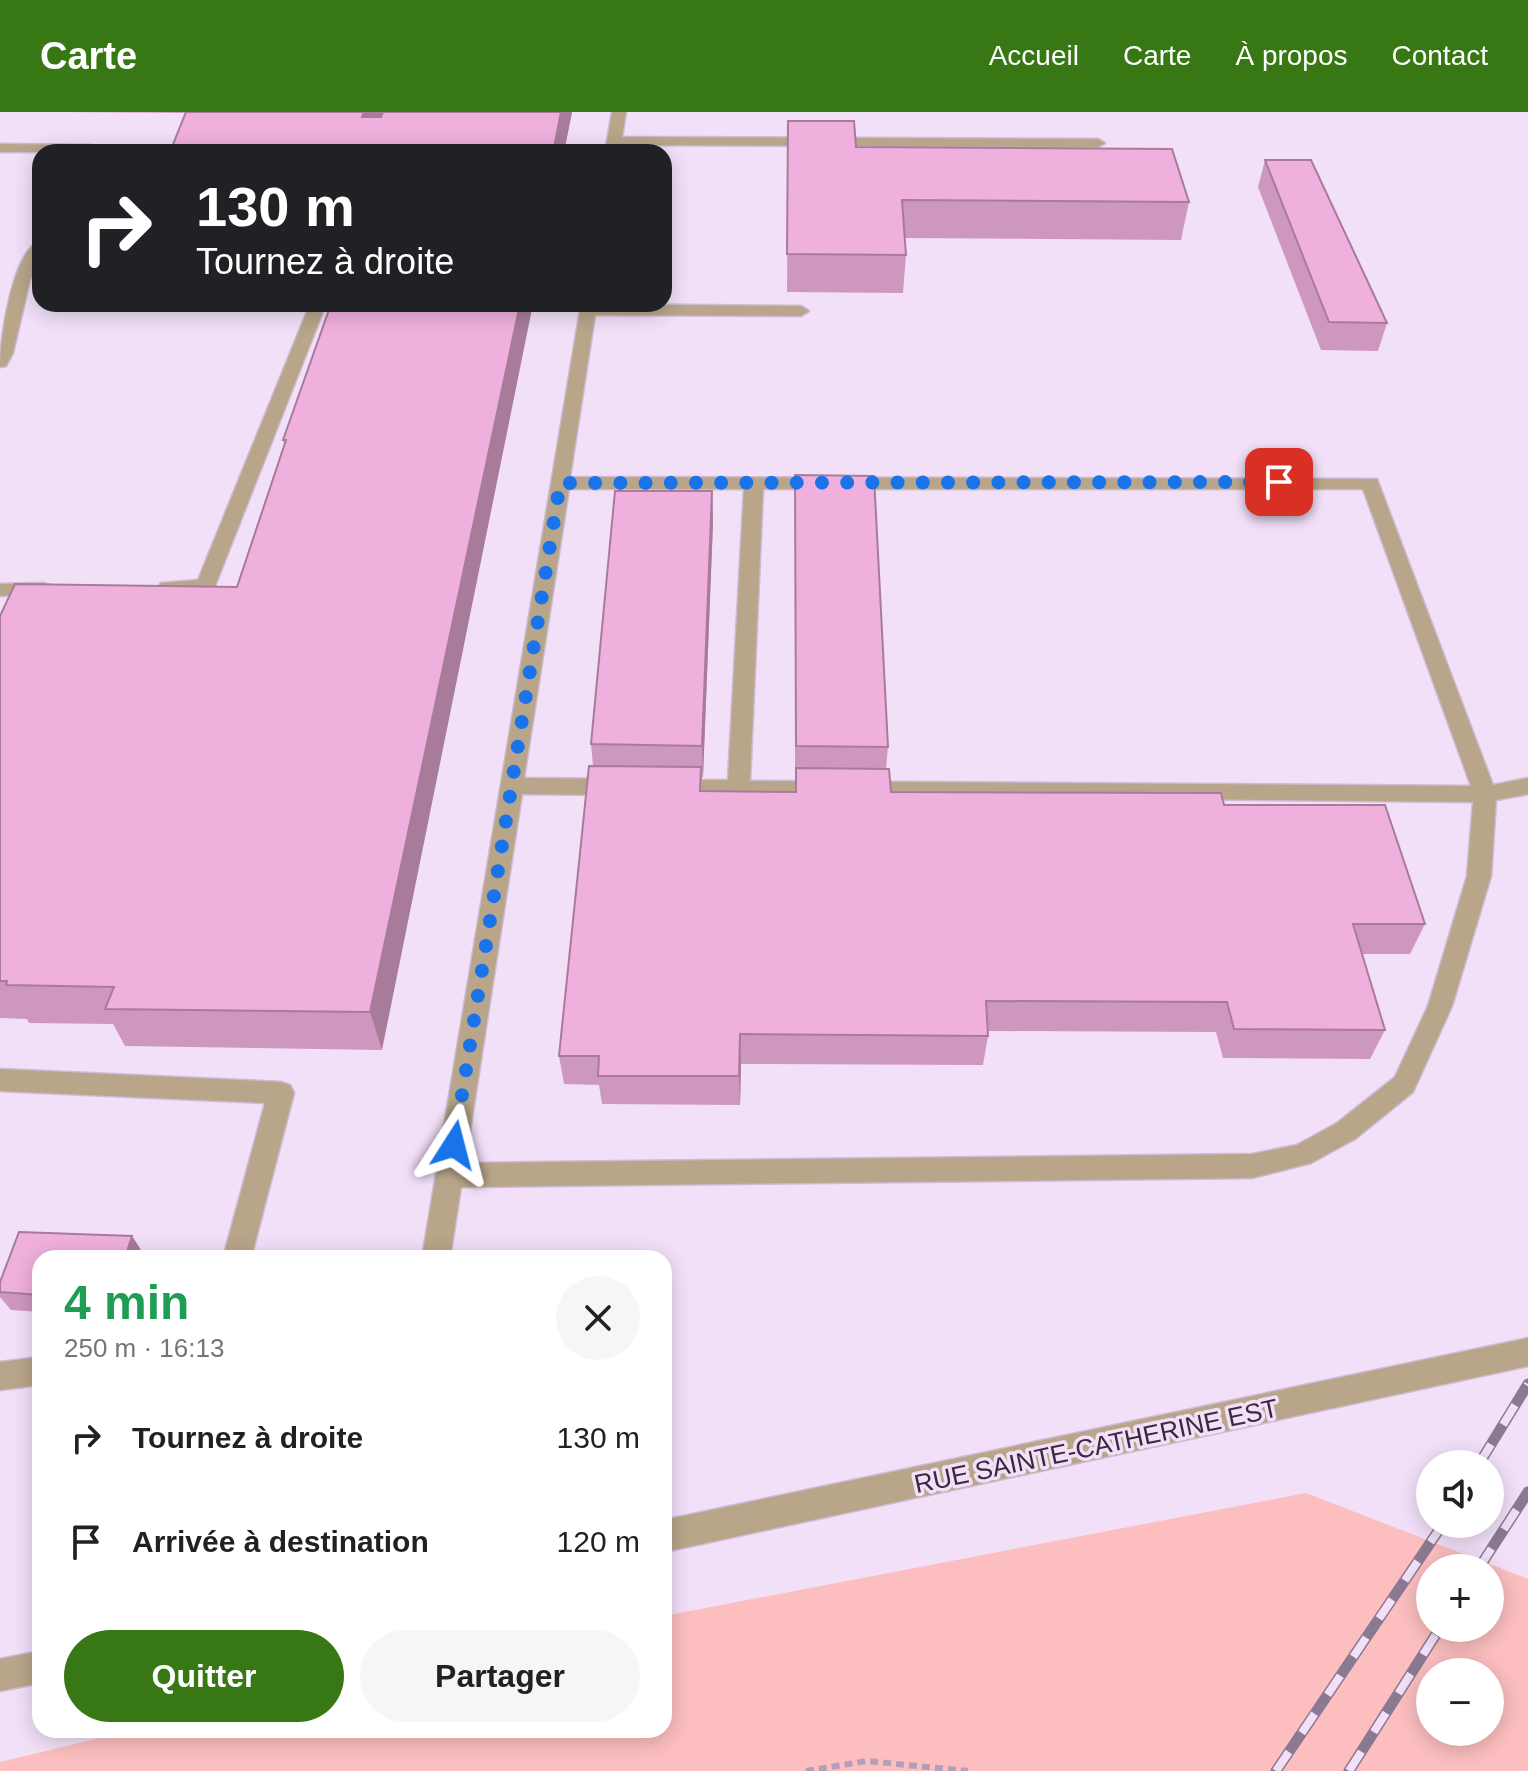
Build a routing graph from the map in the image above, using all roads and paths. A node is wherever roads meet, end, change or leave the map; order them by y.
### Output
1 (619, 112) edge
2 (1098, 143) dead end
3 (614, 144) edge
4 (672, 147) edge
5 (0, 148) edge
6 (32, 148) edge
7 (32, 261) edge
8 (672, 309) edge
9 (801, 311) dead end
10 (315, 312) edge
11 (587, 312) edge
12 (0, 362) edge
13 (560, 483) junction
14 (754, 483) junction
15 (142, 588) edge
16 (63, 589) edge
17 (0, 590) edge
18 (512, 786) junction
19 (1528, 786) edge
20 (739, 788) junction
21 (1485, 794) junction
22 (0, 1080) edge
23 (449, 1175) junction
24 (239, 1250) edge
25 (437, 1250) edge
26 (1528, 1352) edge
27 (32, 1372) edge
28 (0, 1376) edge
29 (672, 1534) edge
30 (32, 1669) edge
31 (0, 1675) edge
32 (806, 1771) edge
33 (968, 1771) edge

1 - 3 street
2 - 4 street
5 - 6 street
7 - 12 street
8 - 9 street
10 - 15 street
11 - 13 street
13 - 14 street
13 - 18 street
14 - 20 street
14 - 21 street
16 - 17 street
18 - 20 street
18 - 23 street
19 - 21 street
20 - 21 street
21 - 23 street
22 - 24 street
23 - 25 street
26 - 29 street, RUE SAINTE-CATHERINE EST
27 - 28 street
30 - 31 street
32 - 33 path

